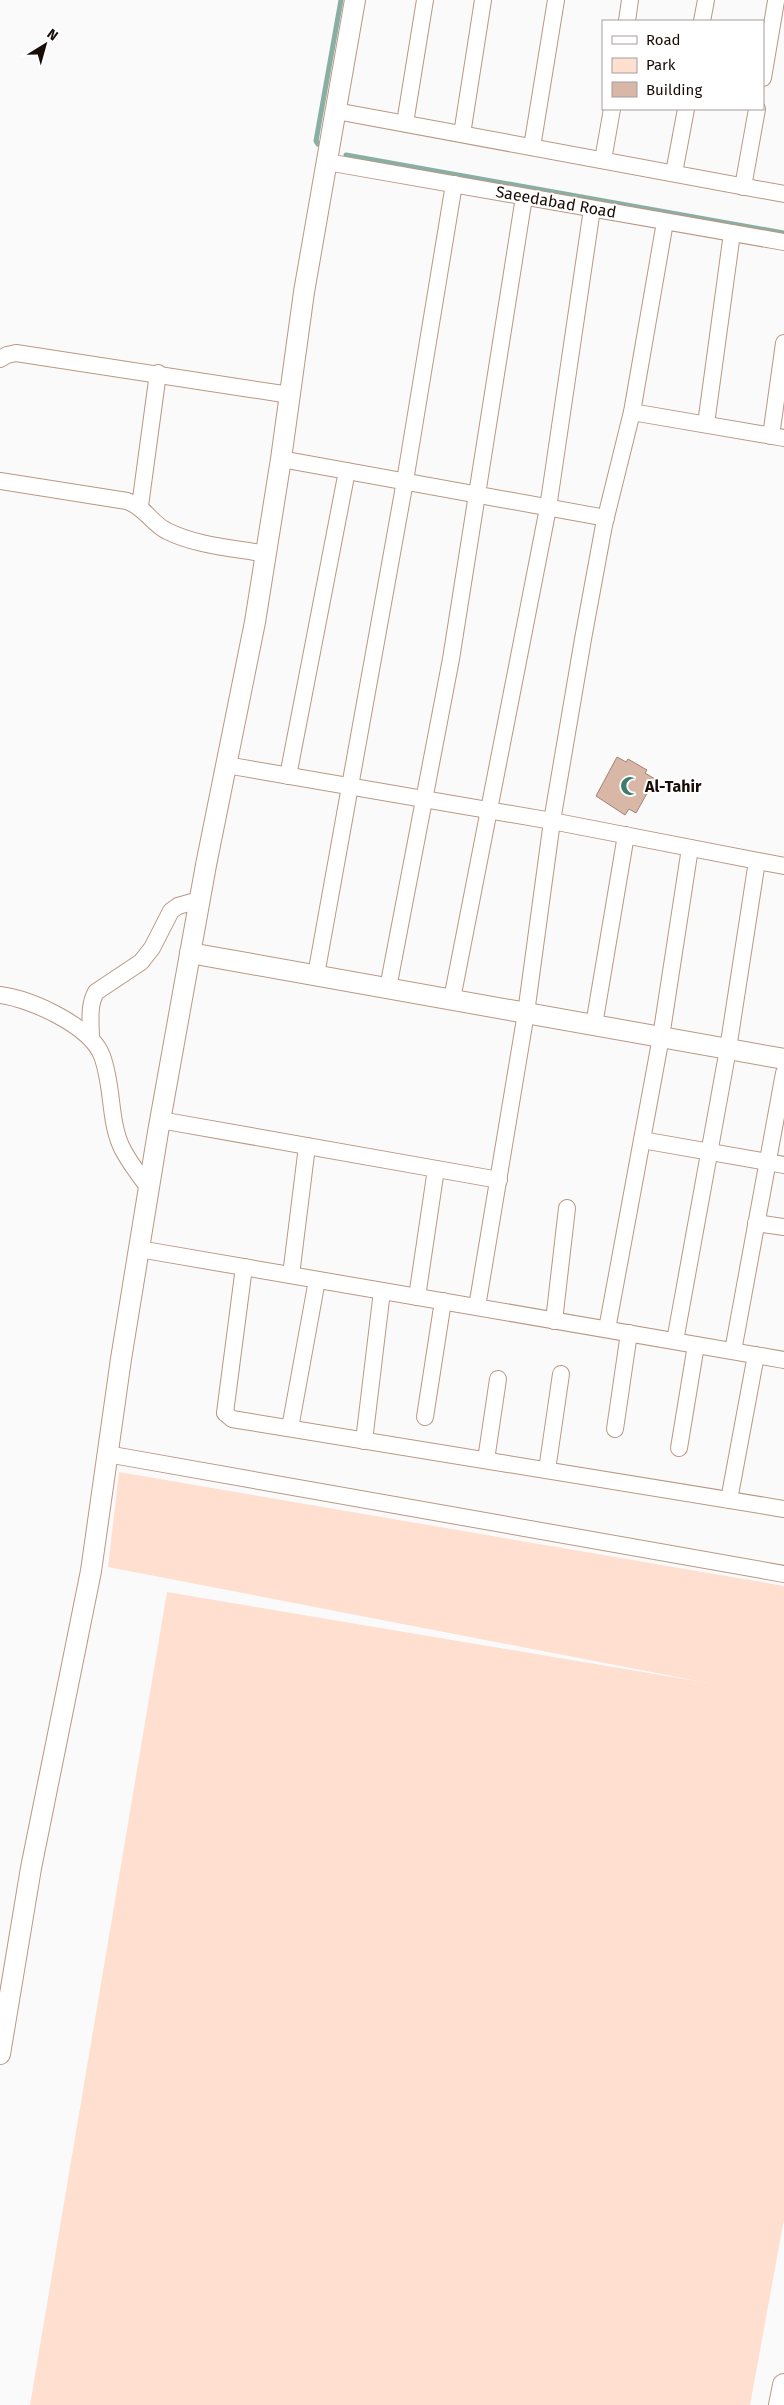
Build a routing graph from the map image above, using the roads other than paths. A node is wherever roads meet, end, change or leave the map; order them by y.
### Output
1 (355, 0) edge
2 (425, 0) edge
3 (483, 0) edge
4 (556, 0) edge
5 (630, 0) edge
6 (706, 0) edge
7 (776, 1) edge
8 (627, 20) edge
9 (702, 20) edge
10 (764, 72) edge
11 (336, 110) junction
12 (612, 110) edge
13 (686, 110) edge
14 (757, 110) edge
15 (405, 124) junction
16 (462, 134) junction
17 (532, 147) junction
18 (603, 160) junction
19 (327, 162) junction
20 (674, 173) junction
21 (454, 184) junction
22 (744, 187) junction
23 (784, 194) edge
24 (524, 196) junction
25 (592, 209) junction
26 (666, 222) junction
27 (732, 233) junction
28 (784, 242) edge
29 (784, 343) edge
30 (0, 359) edge
31 (158, 373) junction
32 (290, 394) junction
33 (632, 412) junction
34 (706, 424) junction
35 (777, 437) edge
36 (281, 459) junction
37 (347, 471) junction
38 (0, 481) edge
39 (405, 481) junction
40 (475, 494) junction
41 (140, 506) junction
42 (548, 508) junction
43 (606, 518) junction
44 (266, 554) junction
45 (226, 765) junction
46 (288, 776) junction
47 (350, 786) junction
48 (424, 799) junction
49 (489, 810) junction
50 (552, 820) junction
51 (626, 835) junction
52 (690, 848) junction
53 (756, 861) junction
54 (784, 866) edge
55 (199, 900) junction
56 (190, 952) junction
57 (316, 975) junction
58 (388, 988) junction
59 (0, 995) edge
60 (452, 1000) junction
61 (526, 1013) junction
62 (594, 1025) junction
63 (661, 1037) junction
64 (91, 1039) junction
65 (728, 1049) junction
66 (784, 1059) edge
67 (784, 1073) edge
68 (160, 1120) junction
69 (642, 1140) junction
70 (307, 1146) junction
71 (709, 1152) junction
72 (768, 1162) junction
73 (784, 1165) edge
74 (436, 1169) junction
75 (499, 1180) junction
76 (148, 1188) junction
77 (567, 1208) dead end
78 (756, 1223) junction
79 (784, 1227) edge
80 (139, 1249) junction
81 (244, 1268) junction
82 (291, 1275) junction
83 (317, 1280) junction
84 (382, 1291) junction
85 (417, 1297) junction
86 (443, 1302) junction
87 (477, 1308) junction
88 (554, 1320) junction
89 (607, 1329) junction
90 (629, 1333) junction
91 (675, 1341) junction
92 (696, 1345) junction
93 (733, 1351) junction
94 (756, 1355) junction
95 (784, 1360) edge
96 (561, 1374) dead end
97 (498, 1379) dead end
98 (424, 1417) dead end
99 (290, 1428) junction
100 (615, 1429) dead end
101 (364, 1440) junction
102 (679, 1448) dead end
103 (108, 1454) junction
104 (486, 1460) junction
105 (547, 1470) junction
106 (729, 1500) junction
107 (784, 1509) edge
108 (784, 1574) edge
109 (0, 2054) edge
110 (784, 2385) edge
111 (780, 2405) edge

1 - 11 street
2 - 15 street
3 - 16 street
4 - 17 street
5 - 8 street
6 - 9 street
7 - 10 street
11 - 15 street
11 - 19 street
12 - 18 street
13 - 20 street
14 - 22 street
15 - 16 street
16 - 17 street
17 - 18 street
18 - 20 street
19 - 21 street, Saeedabad Road
19 - 32 street
20 - 22 street
21 - 24 street, Saeedabad Road
21 - 39 street
22 - 23 street
24 - 25 street, Saeedabad Road
24 - 40 street
25 - 26 street, Saeedabad Road
25 - 42 street
26 - 27 street, Saeedabad Road
26 - 33 street
27 - 28 street, Saeedabad Road
27 - 34 street
29 - 35 street
30 - 31 street
31 - 32 street
31 - 41 street
32 - 36 street
33 - 34 street
33 - 43 street
34 - 35 street
36 - 37 street
36 - 44 street
37 - 39 street
37 - 46 street
38 - 41 street
39 - 40 street
39 - 47 street
40 - 42 street
40 - 48 street
41 - 44 street
42 - 43 street
42 - 49 street
43 - 50 street
44 - 45 street
45 - 46 street
45 - 55 street
46 - 47 street
47 - 48 street
47 - 57 street
48 - 49 street
48 - 58 street
49 - 50 street
49 - 60 street
50 - 51 street
50 - 61 street
51 - 52 street
51 - 62 street
52 - 53 street
52 - 63 street
53 - 54 street
53 - 65 street
55 - 56 street
55 - 64 street
56 - 57 street
56 - 68 street
57 - 58 street
58 - 60 street
59 - 64 street
60 - 61 street
61 - 62 street
61 - 75 street
62 - 63 street
63 - 65 street
63 - 69 street
64 - 76 street
65 - 66 street
65 - 71 street
67 - 72 street
68 - 70 street
68 - 76 street
69 - 71 street
69 - 89 street
70 - 74 street
70 - 82 street
71 - 72 street
71 - 91 street
72 - 73 street
72 - 78 street
74 - 75 street
74 - 85 street
75 - 87 street
76 - 80 street
77 - 88 street
78 - 79 street
78 - 93 street
80 - 81 street
80 - 103 street
81 - 82 street
81 - 99 street
82 - 83 street
83 - 84 street
83 - 99 street
84 - 85 street
84 - 101 street
85 - 86 street
86 - 87 street
86 - 98 street
87 - 88 street
88 - 89 street
89 - 90 street
90 - 91 street
90 - 100 street
91 - 92 street
92 - 93 street
92 - 102 street
93 - 94 street
94 - 95 street
94 - 106 street
96 - 105 street
97 - 104 street
99 - 101 street
101 - 104 street
103 - 108 street
103 - 109 street
104 - 105 street
105 - 106 street
106 - 107 street
110 - 111 main road

